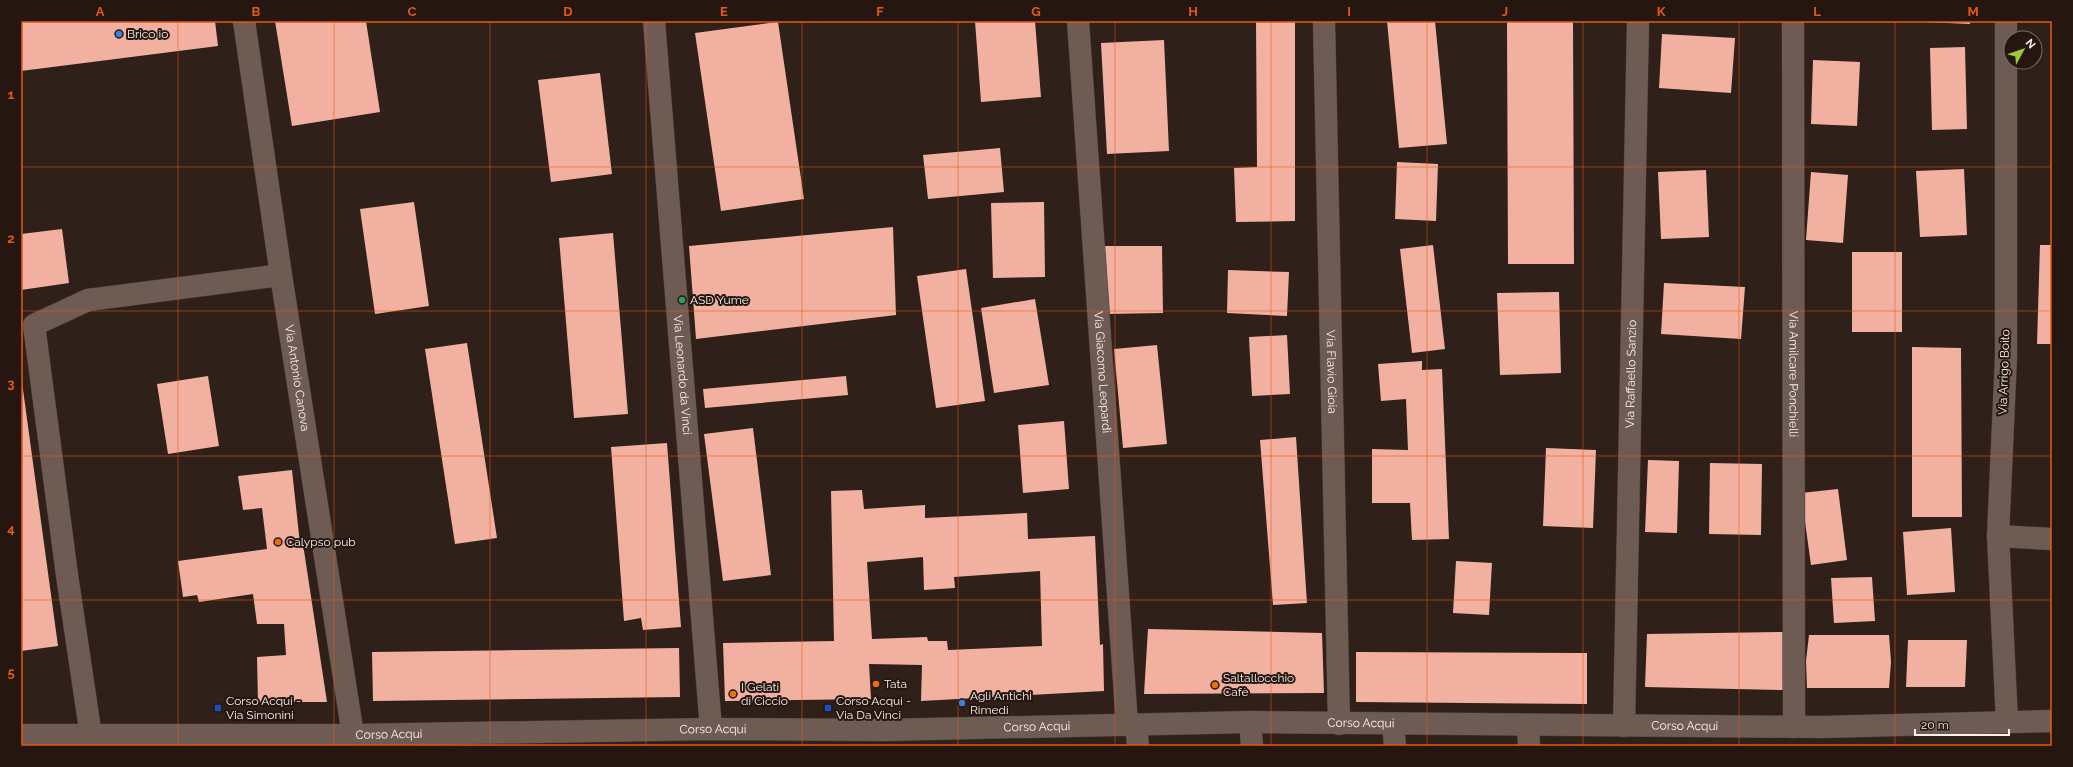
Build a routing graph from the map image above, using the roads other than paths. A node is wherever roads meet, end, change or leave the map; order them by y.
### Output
1 (244, 21) edge
2 (654, 21) edge
3 (1078, 21) edge
4 (1324, 21) edge
5 (1638, 21) edge
6 (1792, 21) edge
7 (2006, 21) edge
8 (281, 276) junction
9 (28, 326) edge
10 (1998, 536) junction
11 (2052, 538) edge
12 (2052, 721) edge
13 (1250, 722) junction
14 (2007, 722) junction
15 (1131, 724) junction
16 (1339, 724) junction
17 (1393, 724) junction
18 (1624, 726) junction
19 (1794, 727) junction
20 (711, 729) junction
21 (21, 735) edge
22 (353, 735) junction
23 (91, 736) junction
24 (1529, 736) edge
25 (1823, 736) edge
26 (887, 738) edge
27 (571, 739) edge
28 (52, 741) edge
29 (1138, 746) edge
30 (1252, 746) edge
31 (1395, 746) edge

1 - 8 street, Via Antonio Canova
2 - 20 street, Via Leonardo da Vinci
3 - 15 street, Via Giacomo Leopardi
4 - 16 street, Via Flavio Gioia
5 - 18 street, Via Raffaello Sanzio
6 - 19 street, Via Amilcare Ponchielli
7 - 10 street, Via Arrigo Boito
8 - 9 street
8 - 22 street, Via Antonio Canova
9 - 23 street
10 - 11 street
10 - 14 street, Via Arrigo Boito
12 - 14 street, Corso Acqui
13 - 15 street, Corso Acqui
13 - 16 street, Corso Acqui
13 - 30 street
14 - 25 street, Corso Acqui
15 - 26 street, Corso Acqui
15 - 29 street, Via Giacomo Leopardi
16 - 17 street, Corso Acqui
17 - 24 street, Corso Acqui
17 - 31 street
18 - 19 street, Corso Acqui
18 - 24 street, Corso Acqui
19 - 25 street, Corso Acqui
20 - 26 street, Corso Acqui
20 - 27 street, Corso Acqui
21 - 28 street, Corso Acqui
22 - 23 street, Corso Acqui
22 - 27 street, Corso Acqui
23 - 28 street, Corso Acqui

